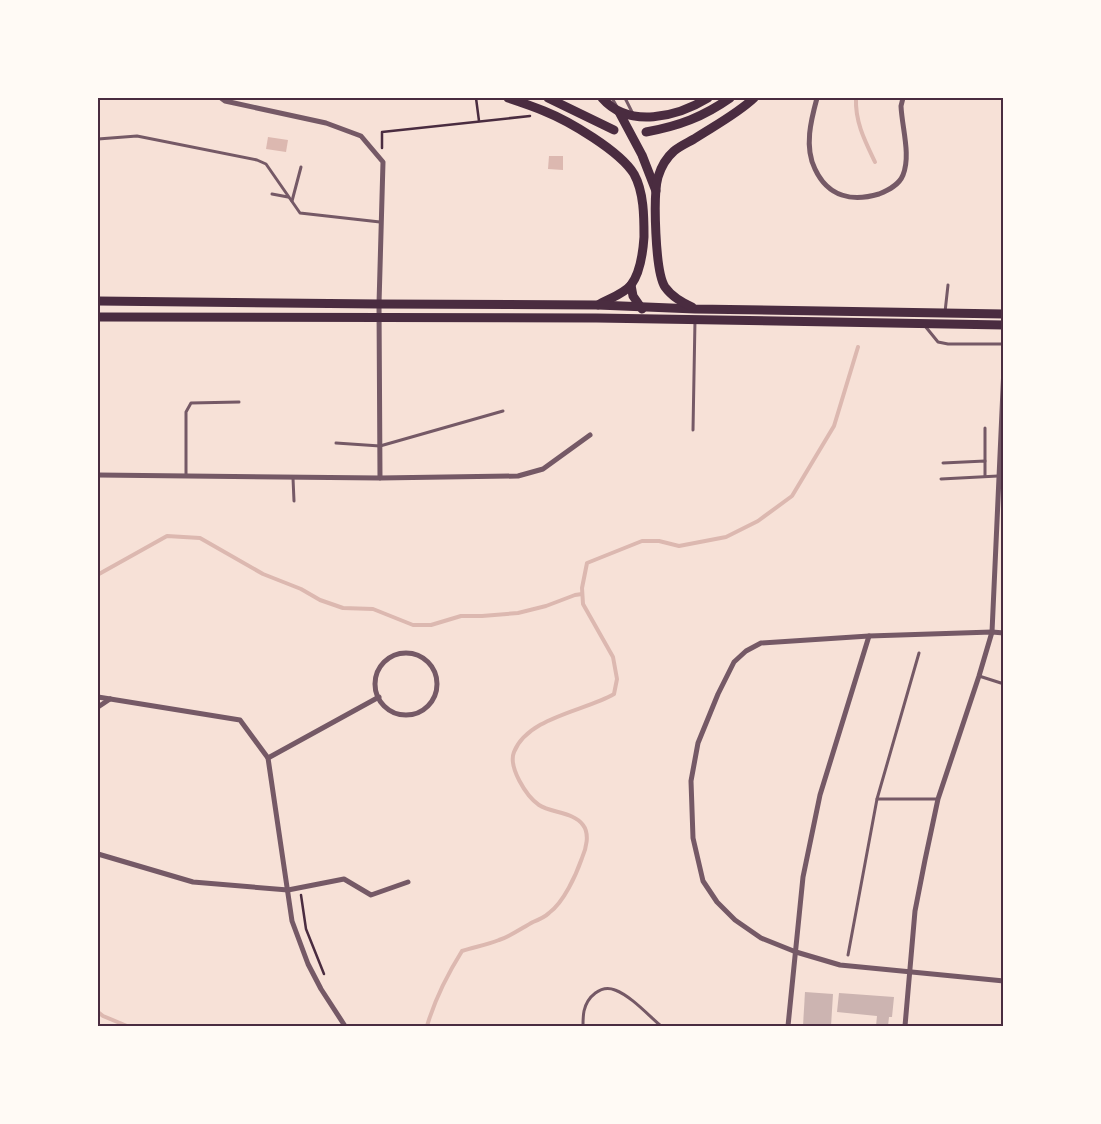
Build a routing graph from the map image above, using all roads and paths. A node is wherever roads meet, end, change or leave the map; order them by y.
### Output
1 (221, 98) edge
2 (476, 98) edge
3 (508, 98) edge
4 (548, 98) edge
5 (602, 98) edge
6 (612, 98) edge
7 (625, 98) edge
8 (708, 98) edge
9 (730, 98) edge
10 (754, 98) edge
11 (817, 98) edge
12 (903, 98) edge
13 (619, 112) junction
14 (633, 115) junction
15 (533, 116) dead end
16 (480, 121) junction
17 (614, 130) dead end
18 (646, 132) dead end
19 (98, 139) edge
20 (383, 162) junction
21 (301, 167) dead end
22 (656, 191) junction
23 (272, 194) dead end
24 (289, 197) junction
25 (292, 202) junction
26 (380, 222) junction
27 (631, 285) junction
28 (948, 285) dead end
29 (98, 301) edge
30 (379, 304) junction
31 (598, 305) junction
32 (639, 307) junction
33 (695, 309) junction
34 (944, 313) junction
35 (1004, 314) edge
36 (98, 317) edge
37 (380, 318) junction
38 (651, 319) junction
39 (695, 320) junction
40 (923, 323) junction
41 (1004, 325) edge
42 (1004, 344) edge
43 (1004, 367) edge
44 (239, 402) dead end
45 (503, 412) dead end
46 (985, 428) dead end
47 (693, 430) dead end
48 (1002, 434) edge
49 (590, 435) dead end
50 (336, 443) dead end
51 (380, 446) junction
52 (984, 462) junction
53 (943, 463) dead end
54 (98, 475) edge
55 (186, 476) junction
56 (985, 476) junction
57 (998, 476) junction
58 (293, 477) junction
59 (380, 478) junction
60 (942, 480) dead end
61 (294, 501) dead end
62 (992, 632) junction
63 (1004, 633) edge
64 (869, 636) junction
65 (919, 653) dead end
66 (979, 676) junction
67 (1004, 684) edge
68 (98, 697) edge
69 (379, 698) junction
70 (111, 699) junction
71 (98, 706) edge
72 (268, 758) junction
73 (938, 799) junction
74 (877, 800) junction
75 (98, 854) edge
76 (408, 882) dead end
77 (300, 888) junction
78 (288, 890) junction
79 (796, 952) junction
80 (848, 954) dead end
81 (911, 972) junction
82 (325, 976) dead end
83 (1004, 981) edge
84 (346, 1026) edge
85 (583, 1026) edge
86 (661, 1026) edge
87 (788, 1026) edge
88 (906, 1026) edge

1 - 20 street
2 - 16 path
3 - 27 main road
4 - 17 main road
5 - 13 main road
6 - 13 lane
7 - 14 lane
8 - 14 main road
9 - 18 main road
10 - 22 main road
11 - 12 street
13 - 14 main road
13 - 22 main road
15 - 16 path
16 - 20 path
19 - 24 lane
20 - 26 street
21 - 25 lane
22 - 33 main road
23 - 24 lane
24 - 25 lane
25 - 26 lane
26 - 30 street
27 - 31 main road
27 - 32 main road
28 - 34 lane
29 - 30 main road
30 - 31 main road
30 - 37 street
31 - 32 main road
32 - 33 main road
32 - 38 main road
33 - 34 main road
34 - 35 main road
36 - 37 main road
37 - 38 main road
37 - 51 street
38 - 39 main road
39 - 40 main road
39 - 47 lane
40 - 41 main road
40 - 42 lane
43 - 48 street
44 - 55 lane
45 - 51 lane
46 - 52 lane
48 - 57 street
49 - 59 street
50 - 51 lane
51 - 59 street
52 - 53 lane
52 - 56 lane
54 - 55 street
55 - 58 street
56 - 57 lane
56 - 60 lane
57 - 62 street
58 - 59 street
58 - 61 lane
62 - 63 street
62 - 64 street
62 - 66 street
64 - 79 street
64 - 79 street
65 - 74 lane
66 - 67 lane
66 - 73 street
68 - 70 street
69 - 69 street
69 - 72 street
70 - 71 street
70 - 72 street
72 - 78 street
73 - 74 lane
73 - 81 street
74 - 80 lane
75 - 78 street
76 - 77 street
77 - 78 street
77 - 82 path
78 - 84 street
79 - 81 street
79 - 87 street
81 - 83 street
81 - 88 street
85 - 86 lane

